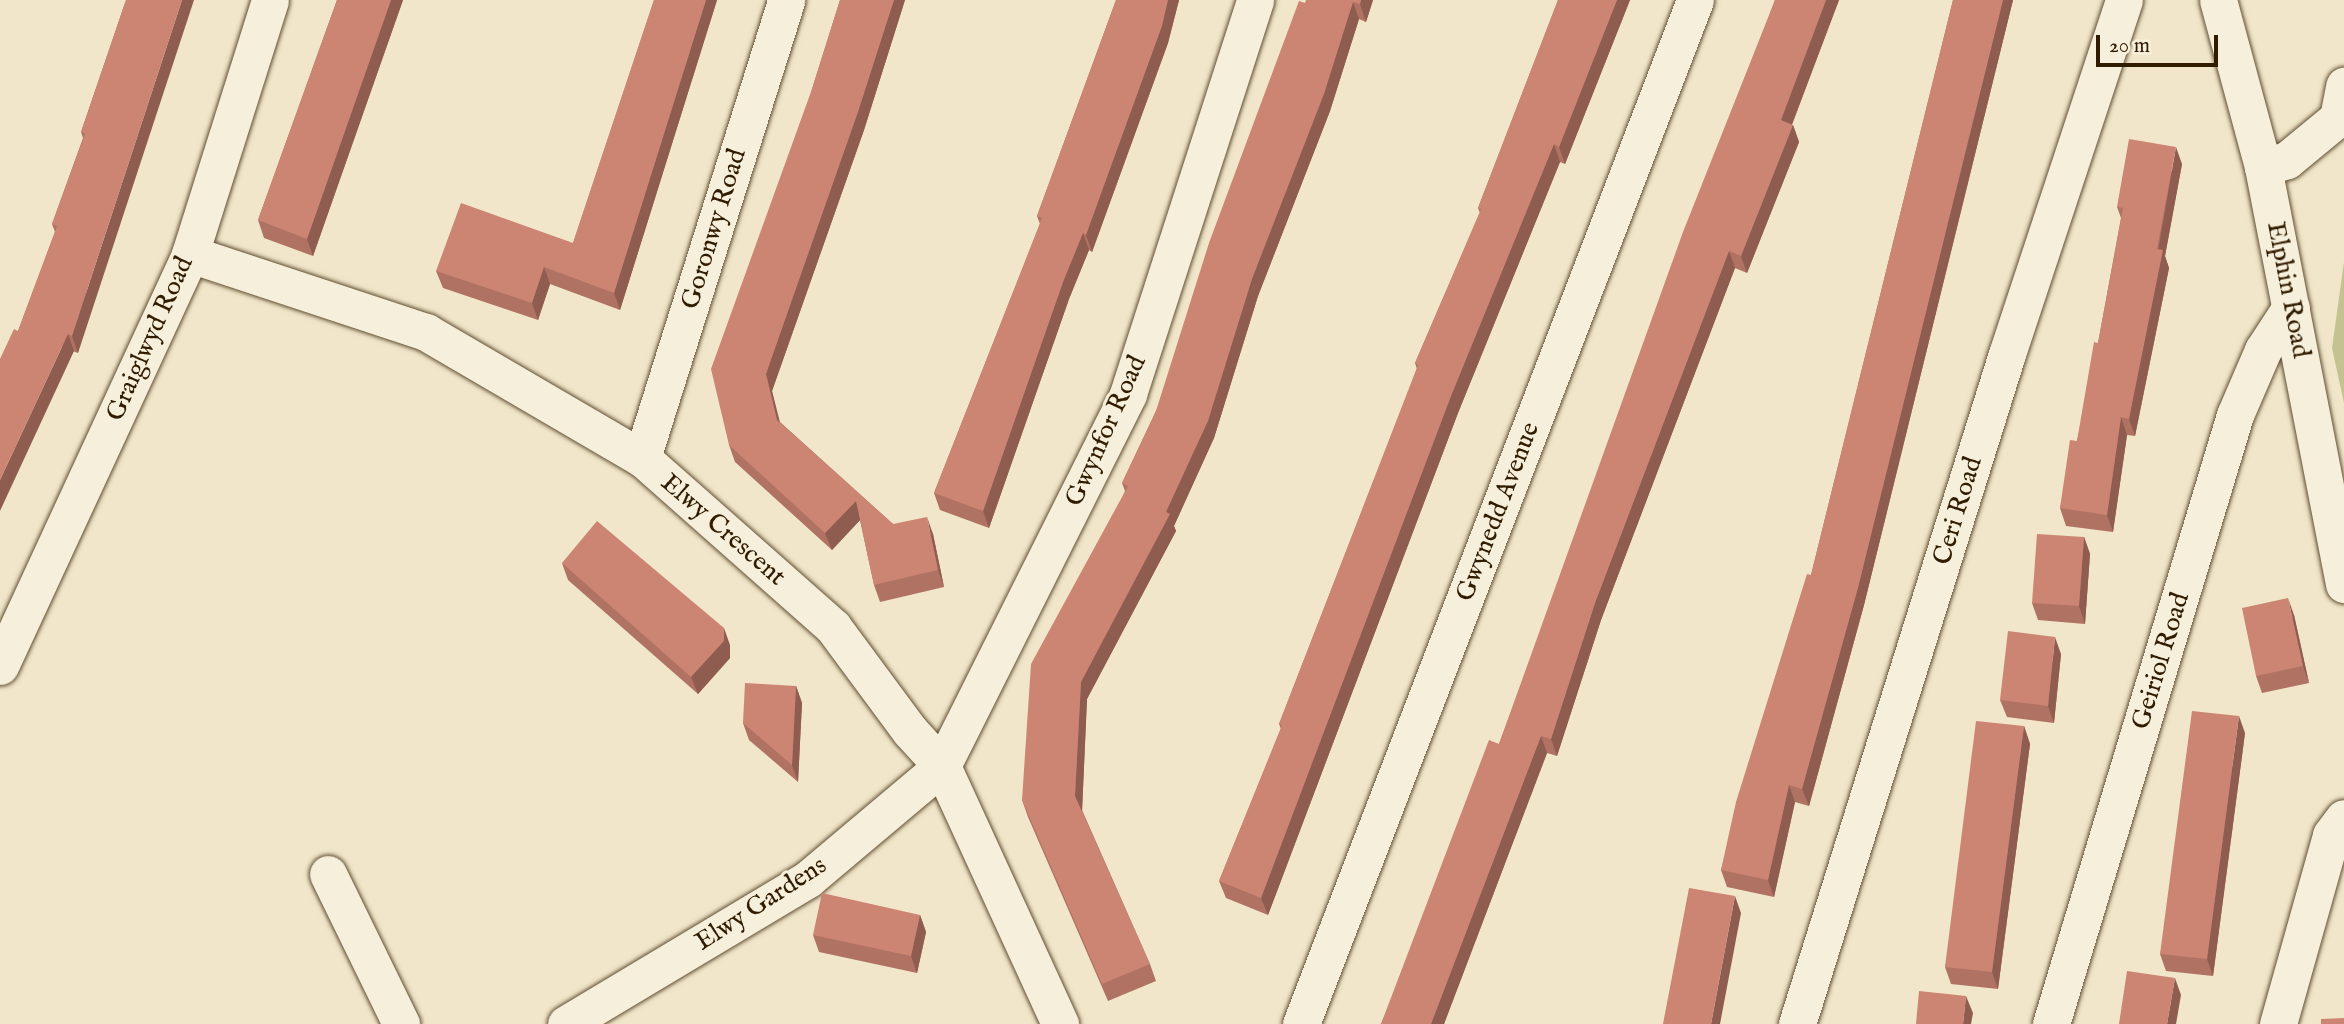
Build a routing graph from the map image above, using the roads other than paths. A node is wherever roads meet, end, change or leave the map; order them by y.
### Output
1 (270, 0) edge
2 (786, 0) edge
3 (1255, 0) edge
4 (1695, 0) edge
5 (2124, 0) edge
6 (2218, 0) edge
7 (2344, 86) edge
8 (2263, 167) junction
9 (190, 254) junction
10 (2291, 307) junction
11 (642, 458) junction
12 (2344, 584) edge
13 (0, 666) edge
14 (942, 766) junction
15 (2344, 818) edge
16 (328, 874) dead end
17 (401, 1024) edge
18 (566, 1024) edge
19 (1060, 1024) edge
20 (1301, 1024) edge
21 (1797, 1024) edge
22 (2051, 1024) edge
23 (2278, 1024) edge

1 - 9 street, Graiglwyd Road
2 - 11 street, Goronwy Road
3 - 14 street, Gwynfor Road
4 - 20 street, Gwynedd Avenue
5 - 21 street, Ceri Road
6 - 8 street, Elphin Road
7 - 8 street
8 - 10 street, Elphin Road
9 - 11 street, Elwy Crescent
9 - 13 street, Graiglwyd Road
10 - 12 street, Elphin Road
10 - 22 street, Geiriol Road
11 - 14 street, Elwy Crescent
14 - 18 street, Elwy Gardens
14 - 19 street, Elwy Crescent
15 - 23 street
16 - 17 street

